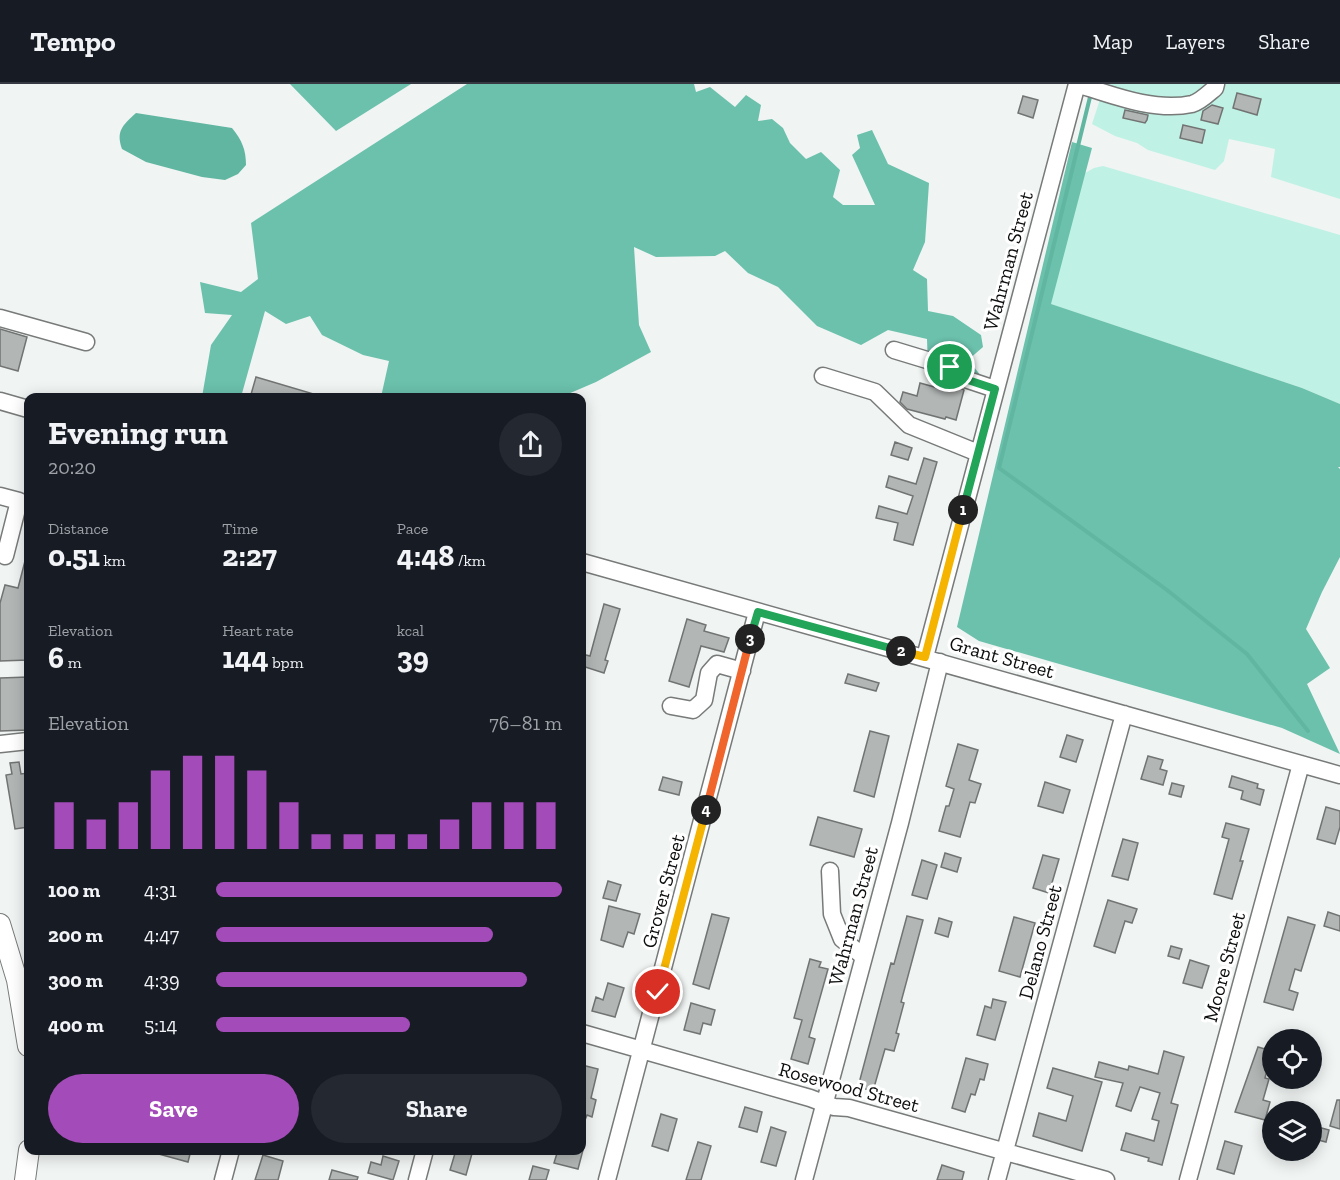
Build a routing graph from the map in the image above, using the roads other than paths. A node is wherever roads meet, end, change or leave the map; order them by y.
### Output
1 (1077, 84) edge
2 (1216, 84) edge
3 (0, 318) edge
4 (86, 342) dead end
5 (894, 350) dead end
6 (823, 376) dead end
7 (995, 389) junction
8 (0, 401) edge
9 (24, 408) edge
10 (978, 453) junction
11 (0, 496) edge
12 (5, 556) dead end
13 (586, 569) edge
14 (758, 612) junction
15 (933, 659) junction
16 (742, 671) junction
17 (671, 706) dead end
18 (1124, 714) junction
19 (24, 741) edge
20 (0, 744) edge
21 (1301, 764) junction
22 (1340, 775) edge
23 (830, 871) dead end
24 (0, 924) edge
25 (864, 957) junction
26 (24, 1014) edge
27 (586, 1034) edge
28 (643, 1050) junction
29 (825, 1103) junction
30 (1005, 1151) junction
31 (28, 1155) edge
32 (230, 1155) edge
33 (424, 1155) edge
34 (25, 1180) edge
35 (223, 1180) edge
36 (417, 1180) edge
37 (608, 1180) edge
38 (804, 1180) edge
39 (997, 1180) edge
40 (1106, 1180) edge
41 (1188, 1180) edge

1 - 2 street
1 - 7 street, Wahrman Street
3 - 4 street
5 - 7 street
6 - 10 street
7 - 10 street, Wahrman Street
8 - 9 street
10 - 15 street, Wahrman Street
11 - 12 street
13 - 14 street, Grant Street
14 - 15 street, Grant Street
14 - 16 street, Grover Street
15 - 18 street, Grant Street
15 - 25 street, Wahrman Street
16 - 17 street
16 - 28 street, Grover Street
18 - 21 street, Grant Street
18 - 30 street, Delano Street
19 - 20 street
21 - 22 street, Grant Street
21 - 41 street, Moore Street
23 - 25 street
24 - 26 main road
25 - 29 street, Wahrman Street
27 - 28 street, Rosewood Street
28 - 29 street, Rosewood Street
28 - 37 street, Grover Street
29 - 30 street, Rosewood Street
29 - 38 street, Wahrman Street
30 - 39 street, Delano Street
30 - 40 street, Rosewood Street
31 - 34 main road
32 - 35 street
33 - 36 street

